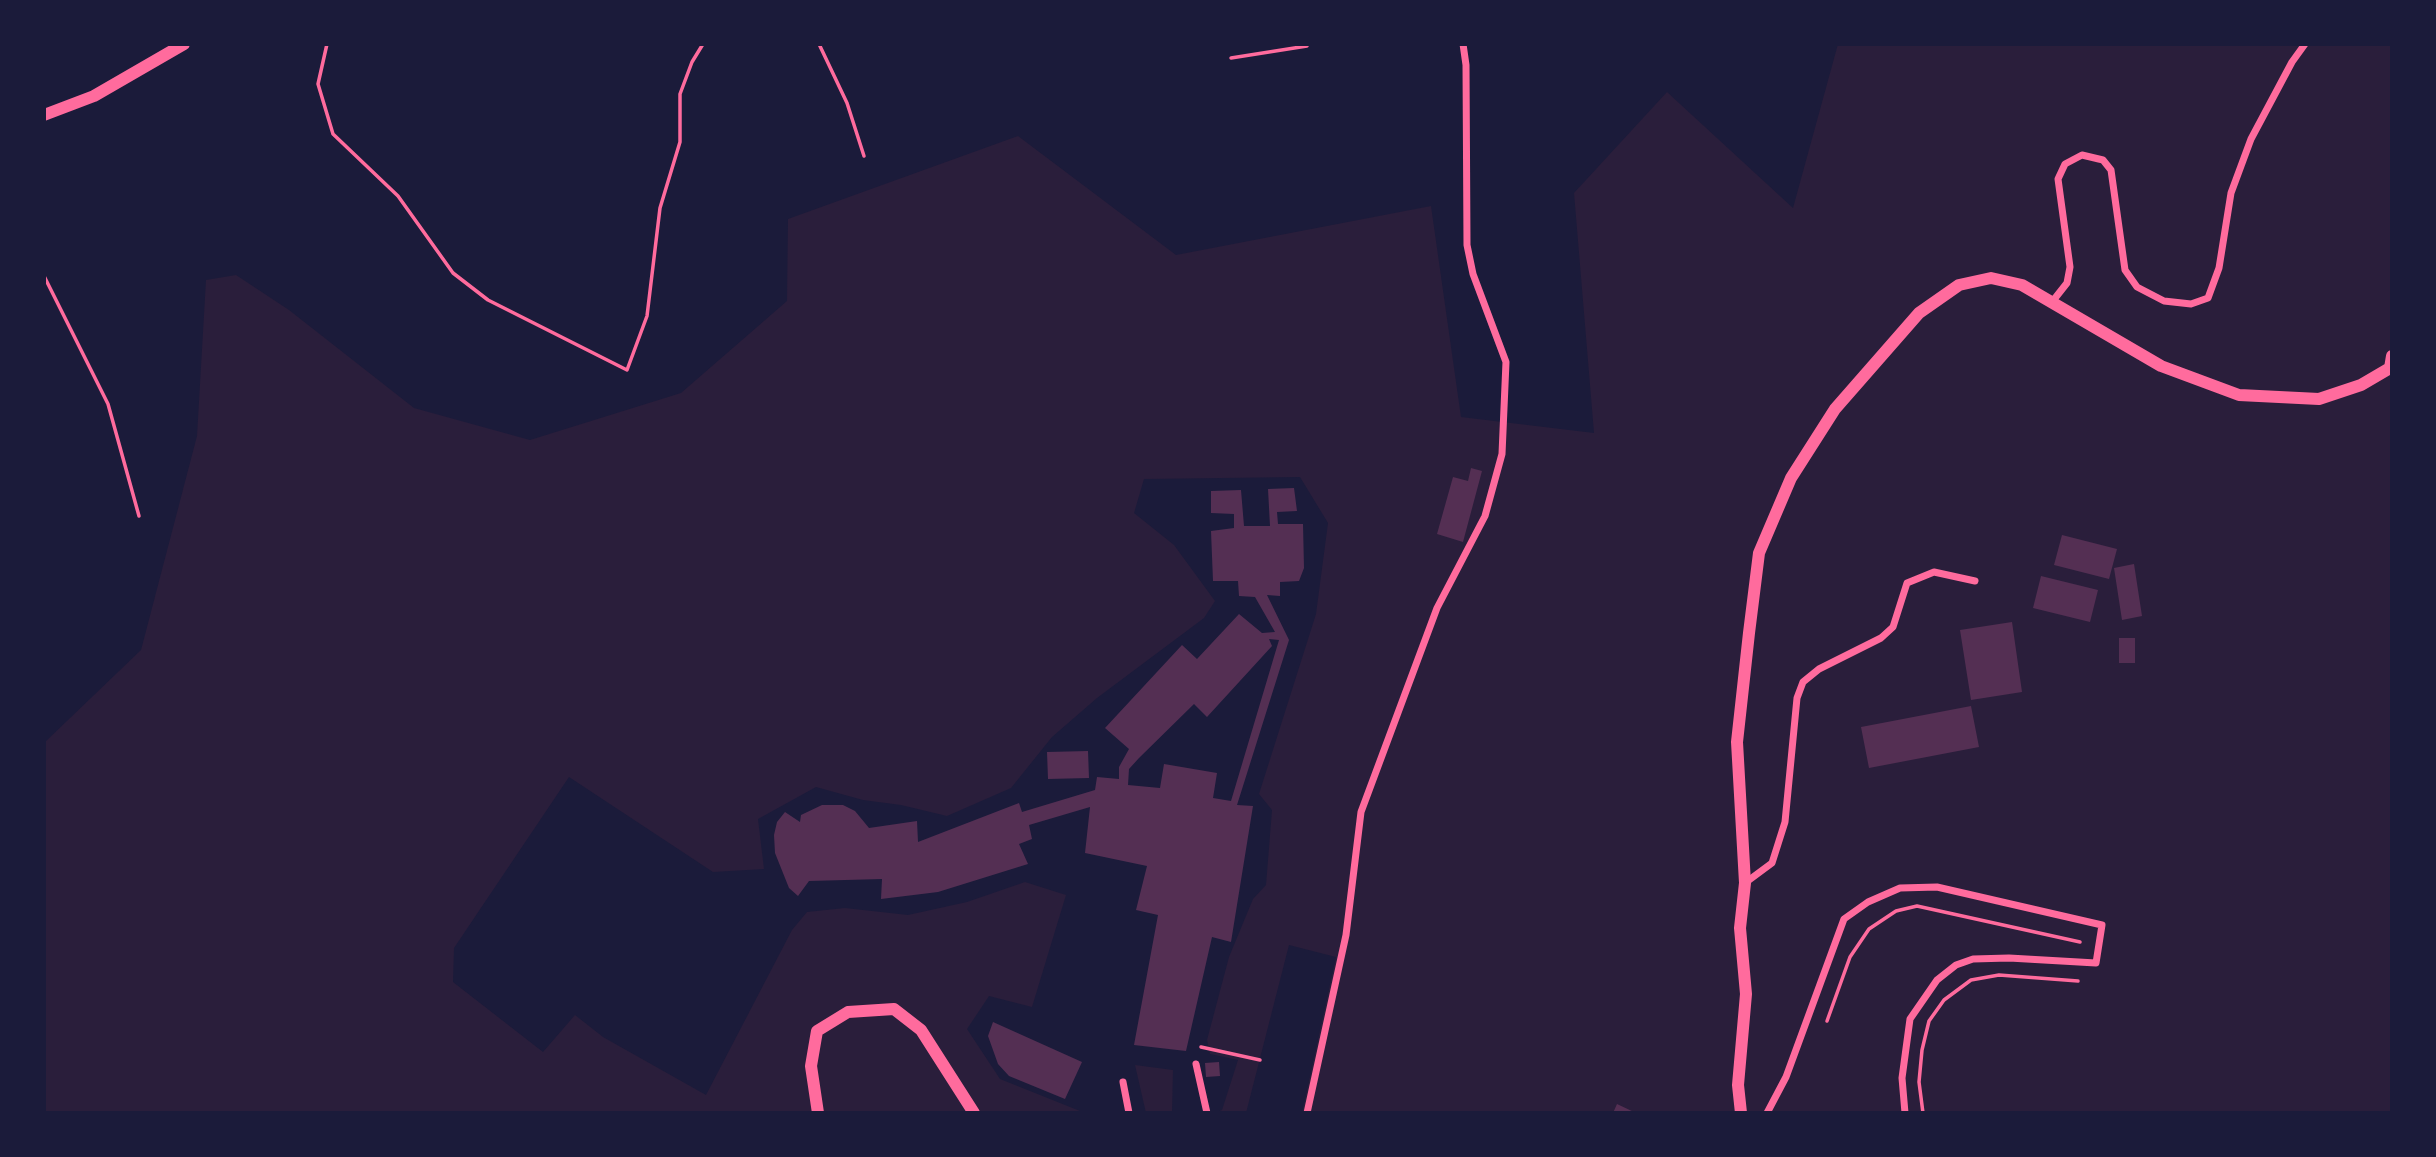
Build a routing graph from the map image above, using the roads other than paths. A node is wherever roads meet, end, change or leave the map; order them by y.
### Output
1 (184, 44) edge
2 (1463, 44) edge
3 (2305, 44) edge
4 (44, 115) edge
5 (2052, 302) junction
6 (2392, 356) edge
7 (1975, 581) dead end
8 (1745, 883) junction
9 (1196, 1064) dead end
10 (1124, 1082) dead end
11 (818, 1113) edge
12 (974, 1113) edge
13 (1129, 1113) edge
14 (1207, 1113) edge
15 (1307, 1113) edge
16 (1741, 1113) edge
17 (1767, 1113) edge
18 (1905, 1113) edge

1 - 4 street
2 - 15 street
3 - 5 street
5 - 6 street
5 - 8 street
7 - 8 street
8 - 16 street
9 - 14 street
10 - 13 street
11 - 12 street
17 - 18 street

